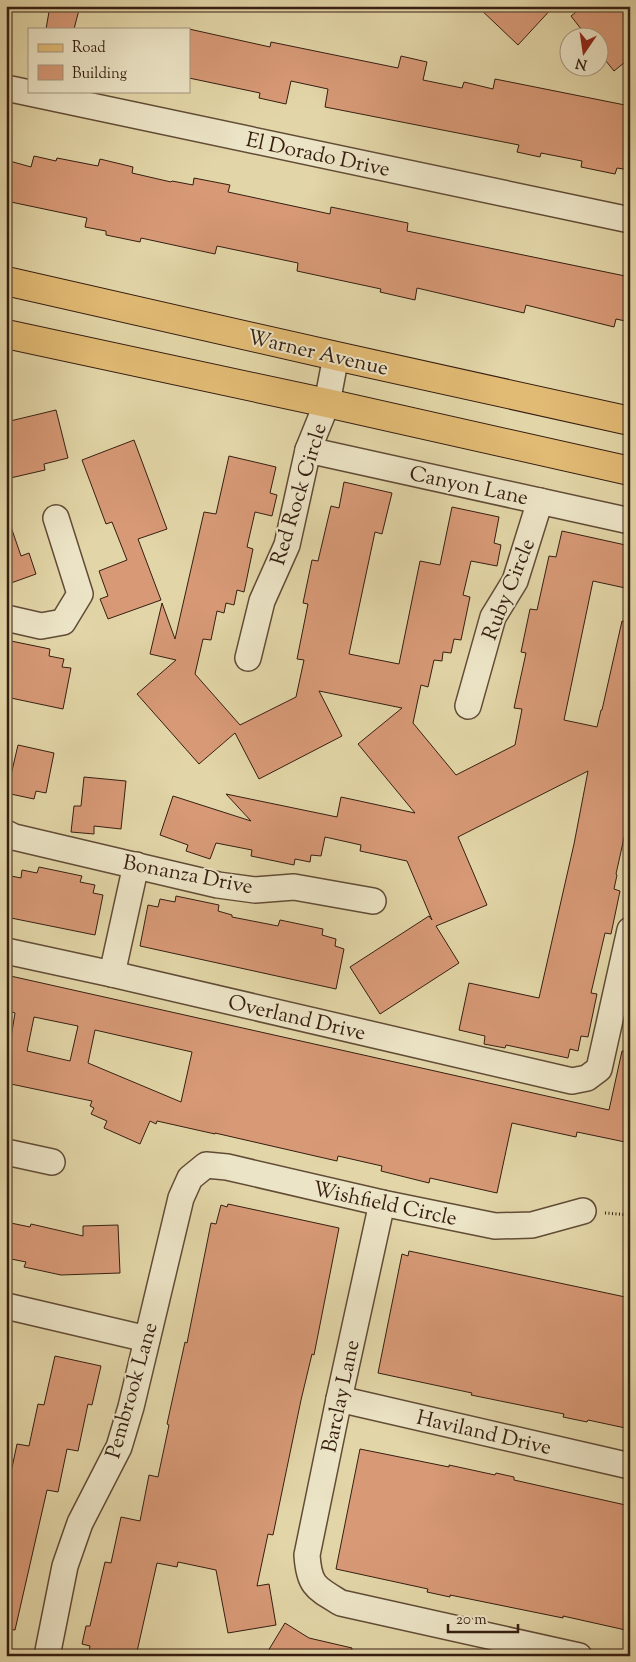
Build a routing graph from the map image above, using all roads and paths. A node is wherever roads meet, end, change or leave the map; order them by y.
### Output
1 (6, 88) edge
2 (630, 220) edge
3 (6, 281) edge
4 (6, 334) edge
5 (336, 356) junction
6 (327, 403) junction
7 (630, 421) edge
8 (308, 450) junction
9 (630, 471) edge
10 (540, 501) junction
11 (56, 518) dead end
12 (630, 521) edge
13 (6, 618) edge
14 (248, 658) dead end
15 (468, 706) dead end
16 (6, 833) edge
17 (136, 865) junction
18 (373, 901) dead end
19 (630, 930) edge
20 (6, 951) edge
21 (112, 974) junction
22 (6, 1152) edge
23 (52, 1162) dead end
24 (190, 1178) joint
25 (382, 1203) junction
26 (583, 1211) dead end
27 (6, 1306) edge
28 (147, 1339) junction
29 (339, 1399) junction
30 (630, 1466) edge
31 (47, 1656) edge
32 (579, 1656) edge

1 - 2 street, El Dorado Drive
3 - 5 main road, Warner Avenue
4 - 6 main road
5 - 6 street, Red Rock Circle
5 - 7 main road, Warner Avenue
6 - 8 street, Red Rock Circle
6 - 9 main road
8 - 10 street, Canyon Lane
8 - 14 street, Red Rock Circle
10 - 12 street, Canyon Lane
10 - 15 street, Ruby Circle
11 - 13 street
16 - 17 street, Bonanza Drive
17 - 18 street, Bonanza Drive
17 - 21 street
19 - 21 street, Overland Drive
20 - 21 street, Overland Drive
22 - 23 street
24 - 25 street, Wishfield Circle
24 - 28 street, Pembrook Lane
25 - 26 street, Wishfield Circle
25 - 29 street, Barclay Lane
27 - 28 street
28 - 31 street, Pembrook Lane
29 - 30 street, Haviland Drive
29 - 32 street, Barclay Lane

